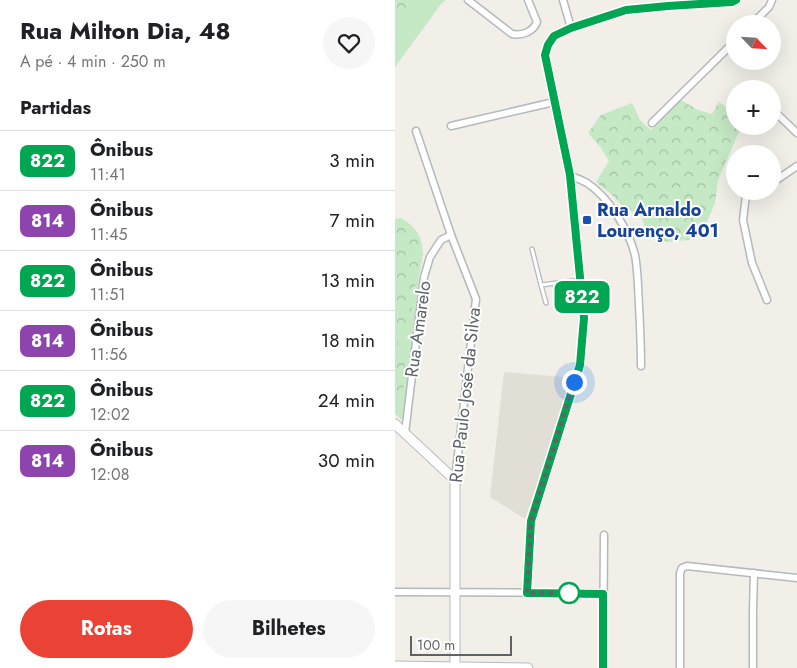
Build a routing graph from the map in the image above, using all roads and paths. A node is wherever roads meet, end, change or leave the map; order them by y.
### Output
1 (468, 0) edge
2 (527, 0) edge
3 (563, 0) edge
4 (736, 0) edge
5 (772, 0) edge
6 (761, 15) edge
7 (571, 28) junction
8 (726, 50) edge
9 (554, 102) junction
10 (781, 118) edge
11 (652, 123) dead end
12 (451, 126) dead end
13 (416, 132) dead end
14 (797, 133) edge
15 (797, 166) edge
16 (570, 175) junction
17 (781, 177) edge
18 (746, 200) edge
19 (451, 235) junction
20 (532, 249) dead end
21 (580, 280) junction
22 (541, 285) junction
23 (767, 300) dead end
24 (546, 303) dead end
25 (641, 366) dead end
26 (395, 424) edge
27 (405, 433) junction
28 (455, 480) junction
29 (604, 535) dead end
30 (754, 573) junction
31 (797, 578) edge
32 (395, 592) edge
33 (455, 593) junction
34 (527, 593) junction
35 (603, 594) junction
36 (395, 666) edge
37 (455, 668) edge
38 (528, 668) edge
39 (603, 668) edge
40 (680, 668) edge
41 (753, 668) edge

1 - 2 street
3 - 7 street
4 - 7 street
5 - 6 street
7 - 9 street
8 - 11 street
9 - 12 street
9 - 16 street
10 - 14 street
13 - 19 street, Rua Paulo José da Silva
15 - 17 street
16 - 21 street
16 - 25 street
18 - 23 street
19 - 27 street, Rua Amarelo
19 - 28 street, Rua Paulo José da Silva
20 - 22 lane
21 - 22 lane
21 - 34 street
22 - 24 lane
26 - 27 street
27 - 28 street
28 - 33 street, Rua Paulo José da Silva
29 - 35 street
30 - 31 street
30 - 40 street
30 - 41 street
32 - 33 street
33 - 34 street
33 - 37 street, Rua Paulo José da Silva
34 - 35 street
35 - 39 street
36 - 37 street
37 - 38 street

